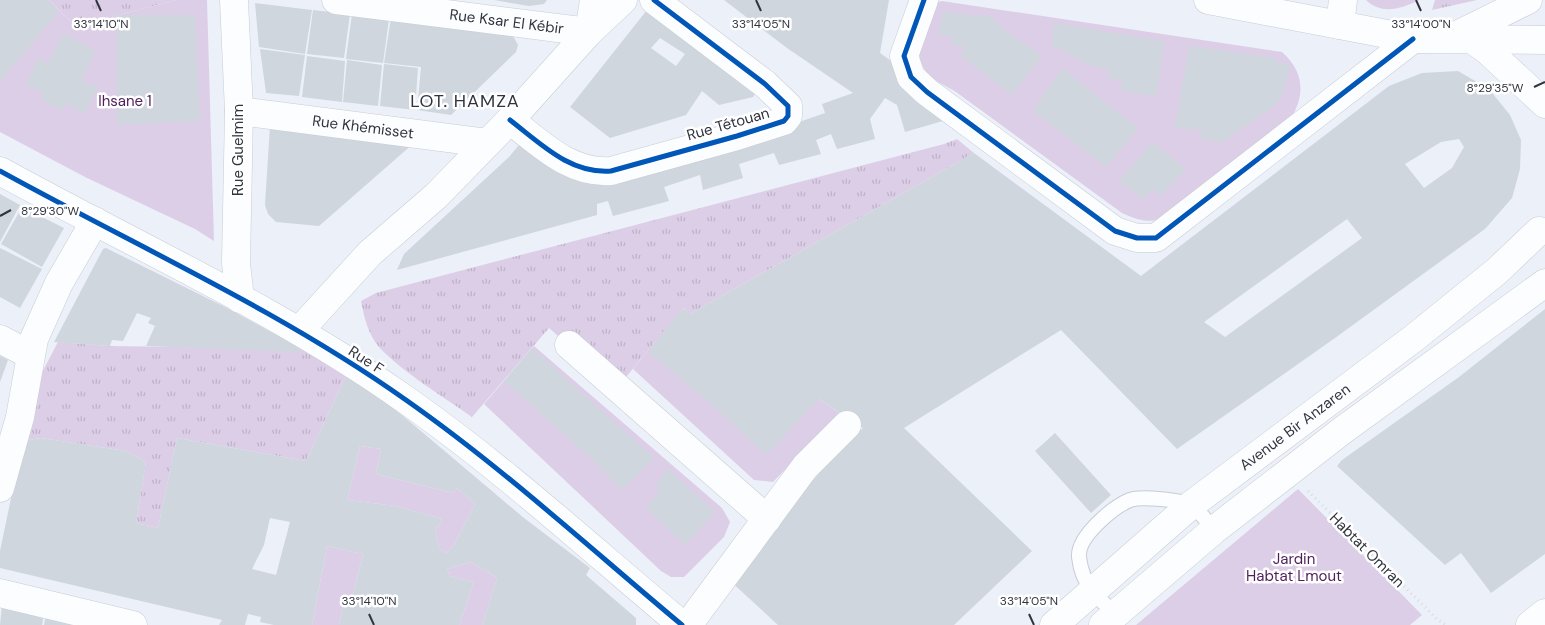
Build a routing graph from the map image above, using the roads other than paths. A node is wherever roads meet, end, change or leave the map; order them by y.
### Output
1 (234, 0) edge
2 (336, 0) edge
3 (594, 0) edge
4 (623, 0) edge
5 (654, 0) edge
6 (924, 0) edge
7 (1208, 0) edge
8 (1518, 3) edge
9 (1341, 13) edge
10 (589, 32) junction
11 (1413, 38) junction
12 (1460, 38) junction
13 (1545, 40) edge
14 (1545, 104) edge
15 (239, 111) junction
16 (510, 120) junction
17 (487, 143) junction
18 (0, 170) edge
19 (95, 221) junction
20 (1543, 230) edge
21 (1545, 283) edge
22 (240, 299) junction
23 (299, 331) junction
24 (0, 339) edge
25 (569, 345) dead end
26 (30, 355) junction
27 (847, 425) dead end
28 (0, 488) edge
29 (1191, 505) junction
30 (767, 519) junction
31 (1214, 530) junction
32 (1090, 592) junction
33 (0, 593) edge
34 (1545, 613) edge
35 (1109, 619) edge
36 (133, 625) edge
37 (682, 625) edge
38 (688, 625) edge
39 (1054, 625) edge
40 (1530, 625) edge

1 - 15 street, Rue Guelmim
2 - 10 street, Rue Ksar El Kébir
3 - 10 street
4 - 10 street
5 - 16 street, Rue Tétouan
6 - 11 street
7 - 9 street
8 - 12 street
9 - 11 street
10 - 16 street
11 - 12 street
12 - 13 street
12 - 14 street
15 - 17 street, Rue Khémisset
15 - 22 street, Rue Guelmim
16 - 17 street
17 - 23 street
18 - 19 street, Rue F
19 - 22 street, Rue F
19 - 26 street
20 - 29 street, Avenue Bir Anzaren
21 - 31 street
22 - 23 street, Rue F
23 - 37 street, Rue F
24 - 26 street
25 - 30 street
26 - 28 street
27 - 30 street
29 - 31 lane
29 - 32 street, Avenue Bir Anzaren
29 - 32 lane
30 - 38 street
31 - 35 street
32 - 35 lane
32 - 39 street, Avenue Bir Anzaren
33 - 36 street
34 - 40 street

